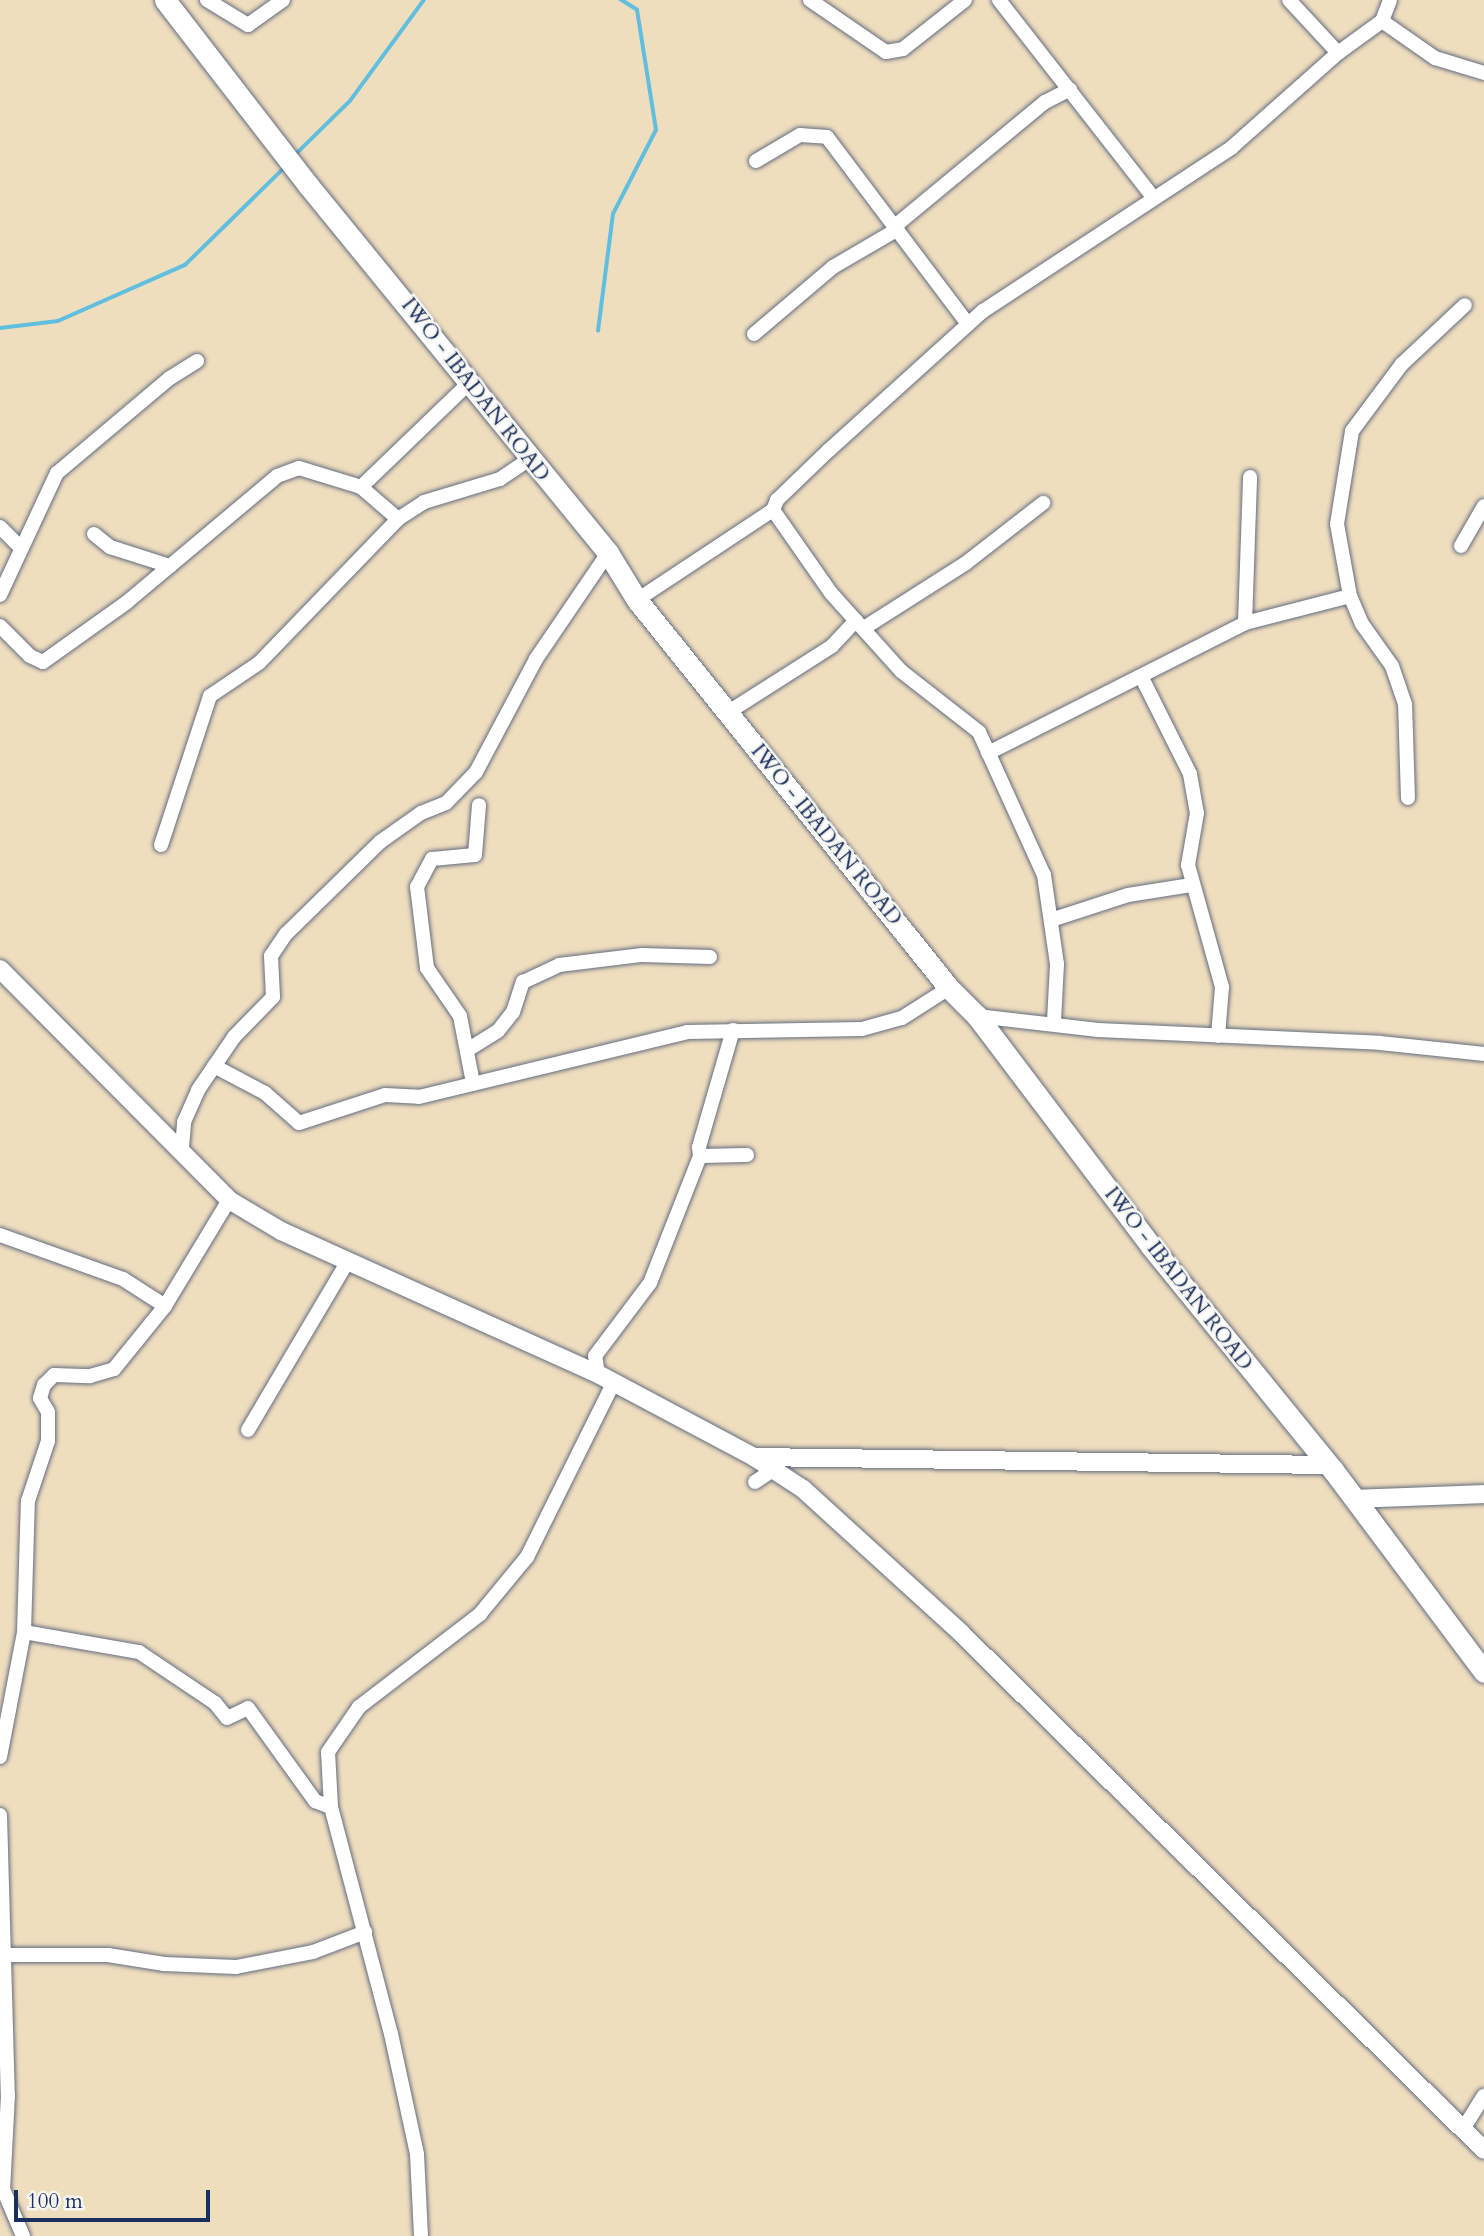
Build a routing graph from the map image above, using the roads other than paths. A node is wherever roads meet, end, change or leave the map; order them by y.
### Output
1 (165, 0) edge
2 (177, 0) edge
3 (207, 0) edge
4 (283, 0) edge
5 (810, 0) edge
6 (965, 0) edge
7 (999, 0) edge
8 (1289, 0) edge
9 (1391, 0) edge
10 (1382, 21) junction
11 (1338, 53) junction
12 (1484, 73) edge
13 (1070, 89) junction
14 (273, 140) junction
15 (756, 161) dead end
16 (1152, 196) junction
17 (896, 227) junction
18 (1465, 305) dead end
19 (968, 324) junction
20 (754, 334) dead end
21 (197, 361) dead end
22 (471, 381) junction
23 (528, 460) junction
24 (1250, 477) dead end
25 (361, 487) junction
26 (1043, 502) dead end
27 (1484, 506) edge
28 (773, 510) junction
29 (398, 519) junction
30 (0, 527) edge
31 (94, 534) dead end
32 (1461, 546) dead end
33 (20, 547) junction
34 (608, 553) junction
35 (170, 566) junction
36 (0, 595) edge
37 (1350, 596) junction
38 (637, 600) junction
39 (1245, 623) junction
40 (860, 624) junction
41 (0, 626) edge
42 (1142, 678) junction
43 (727, 713) junction
44 (988, 753) junction
45 (1408, 798) dead end
46 (479, 805) dead end
47 (161, 845) dead end
48 (1191, 885) junction
49 (1051, 920) junction
50 (710, 957) dead end
51 (0, 969) edge
52 (949, 988) junction
53 (977, 1016) junction
54 (1054, 1021) junction
55 (733, 1030) junction
56 (1218, 1036) junction
57 (468, 1049) junction
58 (1484, 1054) edge
59 (214, 1066) junction
60 (473, 1083) junction
61 (181, 1147) junction
62 (747, 1155) dead end
63 (700, 1156) junction
64 (229, 1200) junction
65 (0, 1235) edge
66 (348, 1261) junction
67 (166, 1306) junction
68 (606, 1379) junction
69 (248, 1430) dead end
70 (754, 1457) junction
71 (1328, 1465) junction
72 (773, 1470) junction
73 (755, 1482) dead end
74 (1484, 1494) edge
75 (1354, 1499) junction
76 (24, 1632) junction
77 (1484, 1672) edge
78 (0, 1757) edge
79 (331, 1807) junction
80 (0, 1815) edge
81 (1, 1874) edge
82 (365, 1932) junction
83 (5, 1955) junction
84 (1484, 2096) edge
85 (1463, 2129) junction
86 (1484, 2150) edge
87 (23, 2236) edge
88 (421, 2236) edge

1 - 14 main road, IWO - IBADAN ROAD
2 - 14 street
3 - 4 street
5 - 6 street
7 - 13 street
8 - 11 street
9 - 10 street
10 - 11 street
10 - 12 street
11 - 16 street
13 - 16 street
13 - 17 street
14 - 22 main road, IWO - IBADAN ROAD
15 - 17 street
16 - 19 street
17 - 19 street
17 - 20 street
18 - 37 street
19 - 28 street
21 - 33 street
22 - 23 main road, IWO - IBADAN ROAD
22 - 25 street
23 - 29 street
23 - 34 main road, IWO - IBADAN ROAD
24 - 39 street
25 - 29 street
25 - 35 street
26 - 40 street
27 - 32 street
28 - 38 street
28 - 40 street
29 - 47 street
30 - 33 street
31 - 35 street
33 - 36 street
34 - 38 main road, IWO - IBADAN ROAD
34 - 59 street
35 - 41 street
37 - 39 street
37 - 45 street
38 - 43 main road, IWO - IBADAN ROAD
39 - 42 street
40 - 43 street
40 - 44 street
42 - 44 street
42 - 48 street
43 - 52 main road, IWO - IBADAN ROAD
44 - 49 street
46 - 57 street
48 - 49 street
48 - 56 street
49 - 54 street
50 - 57 street
51 - 61 street
52 - 53 main road, IWO - IBADAN ROAD
52 - 55 street
53 - 54 street
53 - 71 main road, IWO - IBADAN ROAD
54 - 56 street
55 - 60 street
55 - 63 street
56 - 58 street
57 - 60 street
59 - 60 street
59 - 61 street
61 - 64 street
62 - 63 street
63 - 68 street
64 - 66 street
64 - 67 street
65 - 67 street
66 - 68 street
66 - 69 street
67 - 76 street
68 - 70 street
68 - 79 street
70 - 71 street
70 - 72 street
71 - 75 main road, IWO - IBADAN ROAD
72 - 73 street
72 - 85 street
74 - 75 street
75 - 77 main road, IWO - IBADAN ROAD
76 - 78 street
76 - 79 street
79 - 82 street
80 - 81 street
81 - 83 street
82 - 83 street
82 - 88 street
83 - 87 street
84 - 85 street
85 - 86 street

